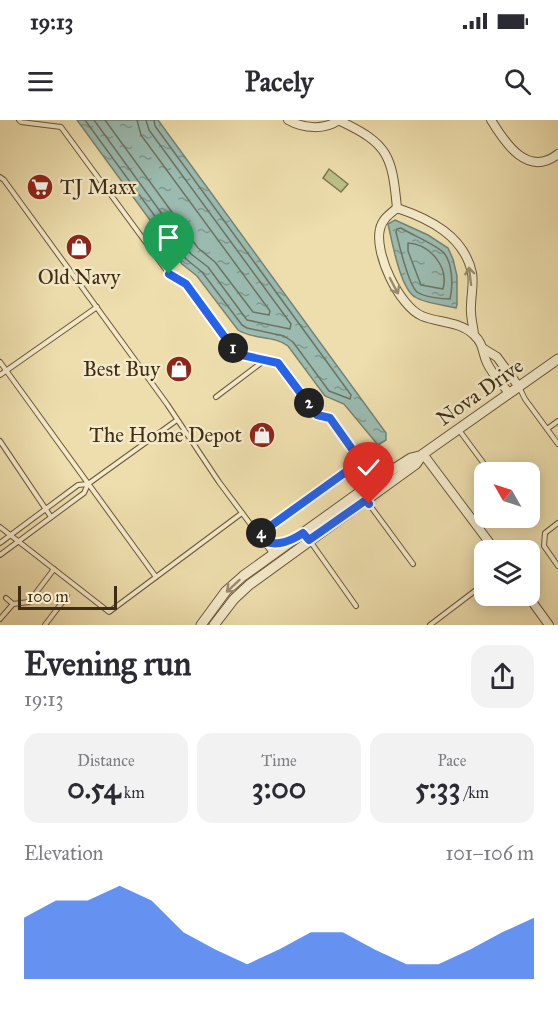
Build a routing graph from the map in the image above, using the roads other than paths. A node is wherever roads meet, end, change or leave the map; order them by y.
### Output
1 (19, 120) edge
2 (288, 120) edge
3 (491, 120) edge
4 (340, 121) edge
5 (558, 154) edge
6 (0, 177) edge
7 (397, 208) junction
8 (97, 307) junction
9 (474, 334) junction
10 (484, 349) junction
11 (558, 359) edge
12 (265, 360) junction
13 (0, 362) edge
14 (6, 370) junction
15 (0, 375) edge
16 (519, 387) junction
17 (509, 393) junction
18 (216, 397) dead end
19 (177, 420) junction
20 (558, 422) edge
21 (458, 429) junction
22 (547, 429) junction
23 (0, 441) edge
24 (558, 444) edge
25 (423, 454) junction
26 (483, 462) edge
27 (88, 484) junction
28 (363, 496) junction
29 (45, 509) junction
30 (242, 513) junction
31 (51, 517) junction
32 (558, 523) edge
33 (0, 526) edge
34 (9, 534) junction
35 (258, 535) junction
36 (306, 537) junction
37 (292, 540) junction
38 (488, 540) edge
39 (262, 541) junction
40 (18, 542) junction
41 (0, 543) edge
42 (272, 554) junction
43 (0, 555) edge
44 (413, 564) dead end
45 (558, 566) edge
46 (54, 569) junction
47 (156, 577) junction
48 (249, 585) junction
49 (474, 592) edge
50 (67, 596) dead end
51 (6, 598) dead end
52 (13, 604) junction
53 (356, 606) dead end
54 (535, 606) edge
55 (0, 619) edge
56 (45, 625) edge
57 (201, 625) edge
58 (214, 625) edge
59 (430, 625) edge
60 (549, 625) edge

1 - 12 lane
2 - 4 street
3 - 5 street
4 - 7 street
6 - 8 lane
9 -> 7 street
7 -> 9 street
8 - 14 lane
8 - 19 lane
9 - 10 street
10 - 16 street
10 - 17 street
11 - 16 street, Nova Drive
12 - 18 lane
12 - 35 lane
13 - 14 lane
14 - 15 lane
14 - 27 lane
16 - 17 street, Nova Drive
16 - 22 lane
17 - 21 street, Nova Drive
19 - 27 lane
19 - 30 lane
20 - 22 lane
21 - 25 street, Nova Drive
21 - 26 lane
22 - 24 lane
23 - 29 lane
25 - 28 street, Nova Drive
25 - 38 street
27 - 29 lane
27 - 31 lane
27 - 47 lane
28 - 36 street, Nova Drive
28 - 44 lane
29 - 31 lane
29 - 34 lane
30 - 35 lane
30 - 47 lane
31 - 40 lane
32 - 45 lane
33 - 34 lane
34 - 40 lane
34 - 41 lane
35 - 39 lane
36 - 37 street, Nova Drive
36 - 48 street, Nova Drive
36 - 53 lane
37 - 39 lane
37 - 42 street, Nova Drive
39 - 42 lane
40 - 43 lane
40 - 46 lane
42 - 48 street
42 -> 57 street, Nova Drive
46 - 47 lane
46 - 52 lane
48 - 58 street, Nova Drive
49 - 59 lane
50 - 56 lane
51 - 52 lane
52 - 55 lane
54 - 60 street

